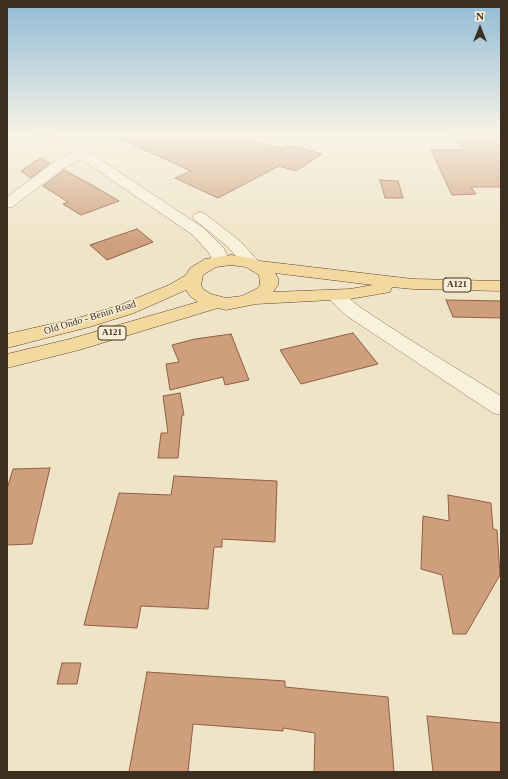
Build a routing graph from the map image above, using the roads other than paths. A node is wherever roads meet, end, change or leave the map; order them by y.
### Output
1 (51, 171) edge
2 (109, 171) edge
3 (127, 171) edge
4 (7, 204) edge
5 (220, 260) junction
6 (255, 264) junction
7 (193, 278) junction
8 (413, 284) junction
9 (501, 286) edge
10 (334, 295) junction
11 (256, 298) junction
12 (216, 302) junction
13 (7, 341) edge
14 (7, 361) edge
15 (501, 407) edge

1 - 4 street
2 - 5 street
3 - 6 street
5 - 6 main road, Old Ondo - Benin Road
5 - 7 main road, Old Ondo - Benin Road
6 - 8 main road, Old Ondo - Benin Road / A121
6 - 11 main road
7 - 12 main road, Old Ondo - Benin Road
7 - 13 main road, Old Ondo - Benin Road / A121
8 - 9 main road, Old Ondo - Benin Road / A121
8 - 10 main road, Old Ondo - Benin Road / A121
10 - 11 main road, Old Ondo - Benin Road / A121
10 - 15 street
11 - 12 main road, Old Ondo - Benin Road
12 - 14 main road, Old Ondo - Benin Road / A121

